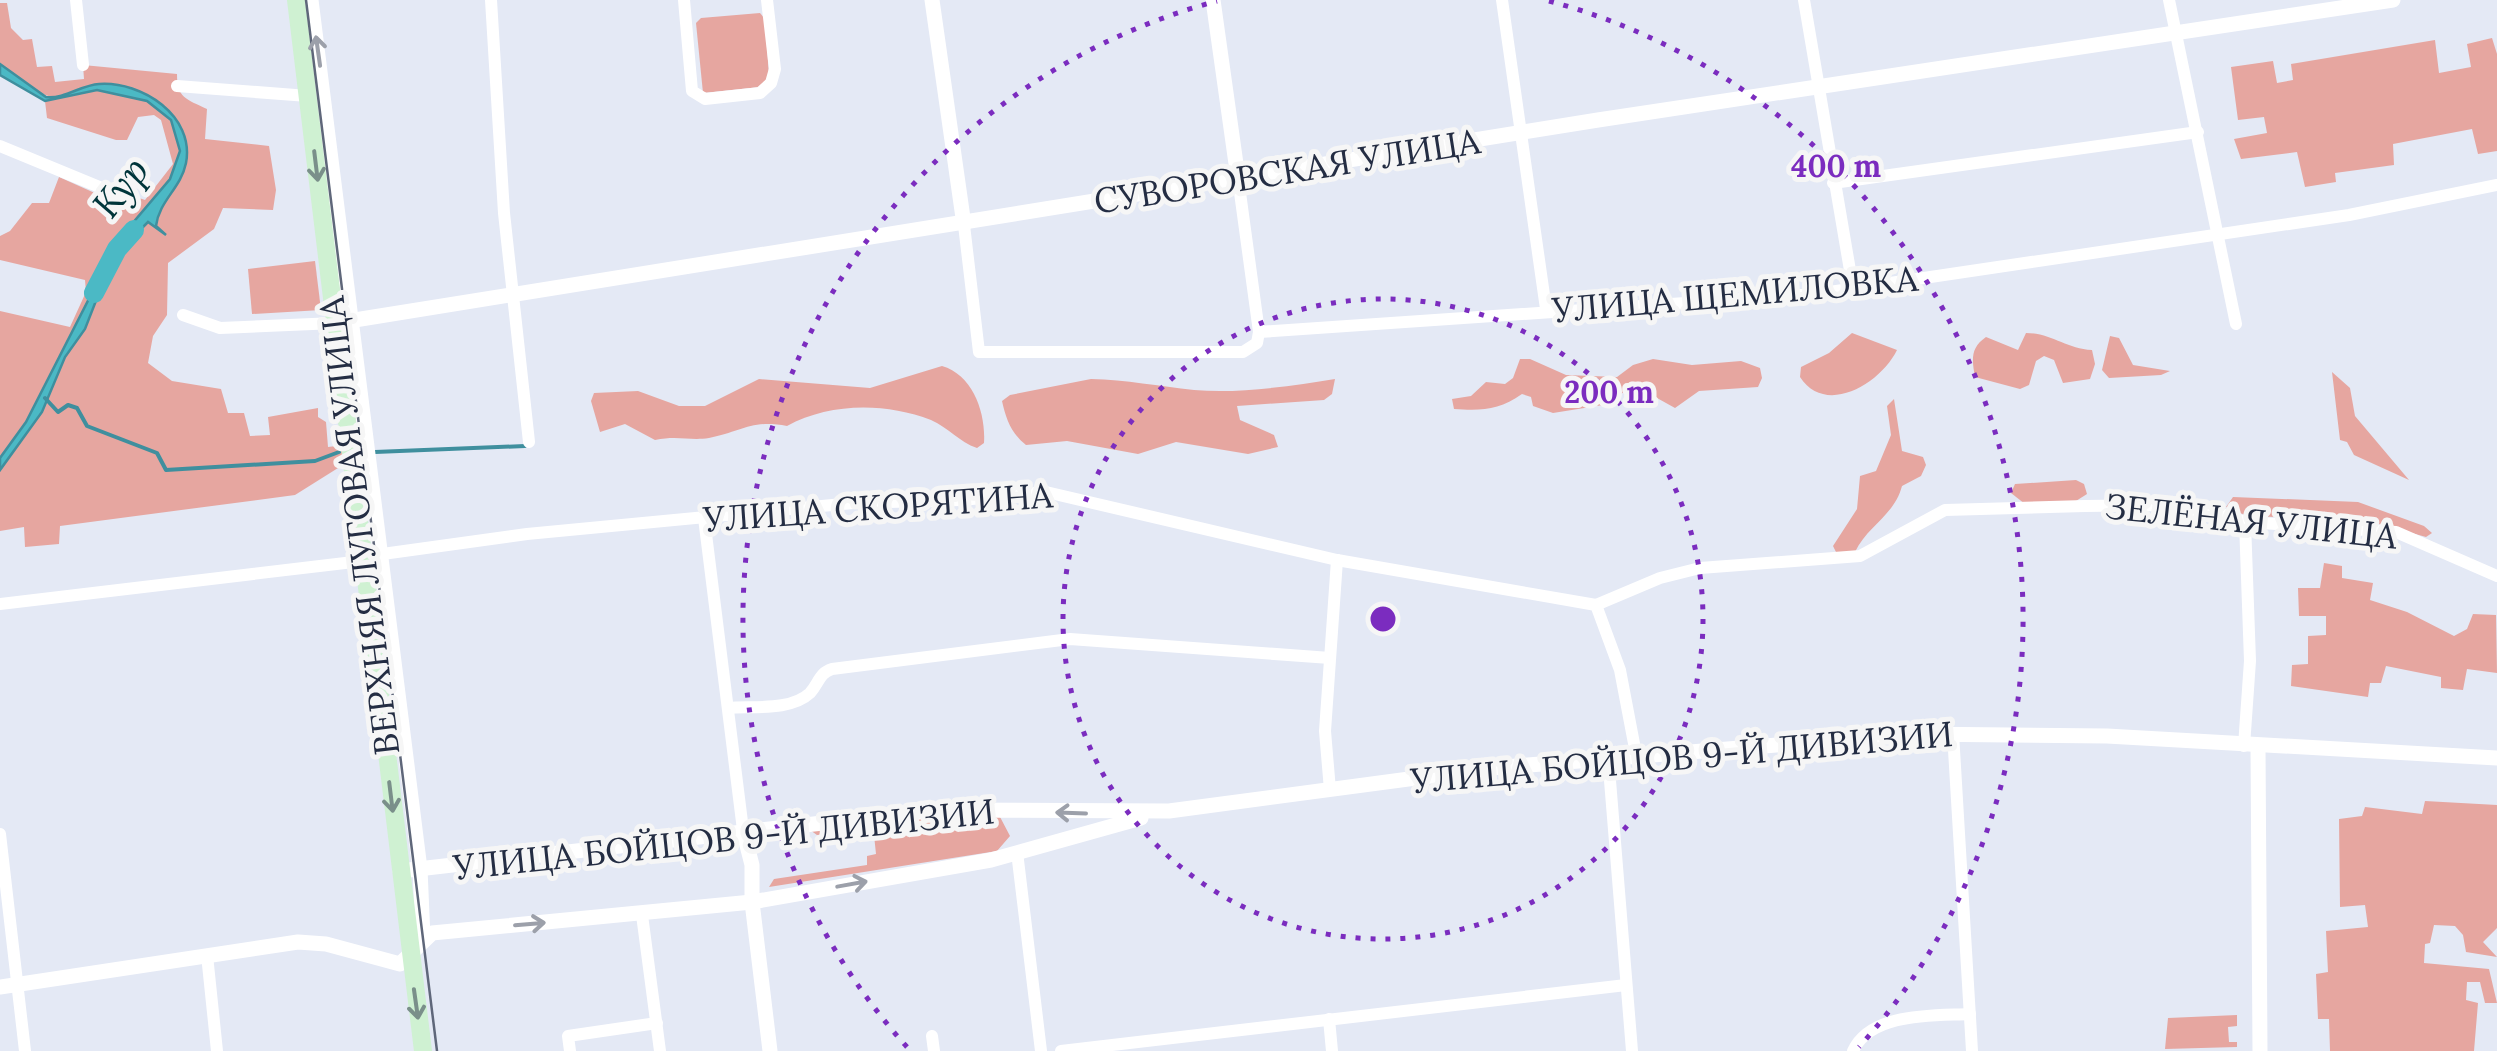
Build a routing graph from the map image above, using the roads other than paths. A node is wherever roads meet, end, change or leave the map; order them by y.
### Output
1 (76, 0) edge
2 (296, 0) edge
3 (310, 0) edge
4 (491, 0) edge
5 (684, 0) edge
6 (768, 0) edge
7 (932, 0) edge
8 (1213, 0) edge
9 (1502, 0) edge
10 (1804, 0) edge
11 (2168, 0) edge
12 (2393, 0) edge
13 (2364, 2) edge
14 (2175, 32) junction
15 (83, 65) dead end
16 (177, 86) dead end
17 (1816, 87) junction
18 (308, 96) junction
19 (2198, 132) junction
20 (1520, 134) junction
21 (0, 146) edge
22 (1238, 178) junction
23 (1833, 183) junction
24 (2497, 185) edge
25 (114, 193) dead end
26 (964, 224) junction
27 (2218, 234) junction
28 (1853, 288) junction
29 (512, 298) junction
30 (1546, 309) junction
31 (183, 315) dead end
32 (345, 322) junction
33 (2236, 324) dead end
34 (1259, 332) junction
35 (528, 442) dead end
36 (704, 518) junction
37 (2245, 522) junction
38 (370, 558) junction
39 (1338, 560) junction
40 (2497, 576) edge
41 (0, 604) edge
42 (1596, 605) junction
43 (1330, 658) junction
44 (728, 708) junction
45 (1953, 733) junction
46 (2251, 746) junction
47 (1636, 754) junction
48 (1608, 756) junction
49 (2497, 758) edge
50 (1330, 790) junction
51 (1169, 811) junction
52 (743, 830) junction
53 (0, 834) edge
54 (1017, 852) junction
55 (420, 868) junction
56 (400, 876) junction
57 (752, 902) junction
58 (642, 915) junction
59 (426, 918) junction
60 (472, 929) junction
61 (424, 938) junction
62 (207, 955) junction
63 (409, 957) junction
64 (8, 985) edge
65 (1626, 985) junction
66 (1970, 1014) junction
67 (1329, 1019) junction
68 (657, 1024) junction
69 (932, 1036) dead end
70 (25, 1051) edge
71 (216, 1051) edge
72 (422, 1051) edge
73 (570, 1051) edge
74 (660, 1051) edge
75 (770, 1051) edge
76 (934, 1051) edge
77 (1041, 1051) edge
78 (1061, 1051) edge
79 (1332, 1051) edge
80 (1632, 1051) edge
81 (1853, 1051) edge
82 (1972, 1051) edge
83 (2260, 1051) edge

1 - 15 street
2 - 18 main road, ВЕРХНЯЯ ЛУГОВАЯ УЛИЦА
32 -> 3 street, ВЕРХНЯЯ ЛУГОВАЯ УЛИЦА
4 - 29 street
5 - 6 street
7 - 26 street
8 - 22 street
9 - 20 street
10 - 17 street
11 - 14 street
12 - 13 street, СУВОРОВСКАЯ УЛИЦА
13 - 14 street, СУВОРОВСКАЯ УЛИЦА
14 - 17 street, СУВОРОВСКАЯ УЛИЦА
14 - 19 street
16 - 18 street
17 - 20 street, СУВОРОВСКАЯ УЛИЦА
17 - 23 street
18 -> 32 main road, ВЕРХНЯЯ ЛУГОВАЯ УЛИЦА
19 - 23 street
19 - 27 street
20 - 22 street, СУВОРОВСКАЯ УЛИЦА
20 - 30 street
21 - 25 street
22 - 26 street, СУВОРОВСКАЯ УЛИЦА
22 - 34 street
23 - 28 street
24 - 27 street, УЛИЦА ЩЕМИЛОВКА
26 - 29 street, СУВОРОВСКАЯ УЛИЦА
26 - 34 street, УЛИЦА ЩЕМИЛОВКА
27 - 28 street, УЛИЦА ЩЕМИЛОВКА
27 - 33 street
28 - 30 street, УЛИЦА ЩЕМИЛОВКА
29 - 32 street, СУВОРОВСКАЯ УЛИЦА
29 - 35 street
30 - 34 street, УЛИЦА ЩЕМИЛОВКА
31 - 32 street, СУВОРОВСКАЯ УЛИЦА
32 - 38 main road, ВЕРХНЯЯ ЛУГОВАЯ УЛИЦА
36 - 38 street, УЛИЦА СКОРЯТИНА
36 - 39 street, УЛИЦА СКОРЯТИНА
36 - 44 street
37 - 40 street, ЗЕЛЁНАЯ УЛИЦА
37 - 42 street, ЗЕЛЁНАЯ УЛИЦА
37 - 46 street
38 - 41 street, УЛИЦА СКОРЯТИНА
38 - 55 street, ВЕРХНЯЯ ЛУГОВАЯ УЛИЦА
38 -> 56 main road, ВЕРХНЯЯ ЛУГОВАЯ УЛИЦА
39 - 42 street, УЛИЦА СКОРЯТИНА
39 - 43 street
42 - 47 street
43 - 44 street
43 - 50 street
44 - 52 street
45 - 46 street, УЛИЦА БОЙЦОВ 9-Й ДИВИЗИИ
45 - 47 street, УЛИЦА БОЙЦОВ 9-Й ДИВИЗИИ
45 - 66 street
46 - 49 street, УЛИЦА БОЙЦОВ 9-Й ДИВИЗИИ
46 - 83 street
47 - 48 street, УЛИЦА БОЙЦОВ 9-Й ДИВИЗИИ
48 - 50 street, УЛИЦА БОЙЦОВ 9-Й ДИВИЗИИ
48 - 65 street
50 - 51 street, УЛИЦА БОЙЦОВ 9-Й ДИВИЗИИ
51 -> 52 street, УЛИЦА БОЙЦОВ 9-Й ДИВИЗИИ
51 - 54 street, УЛИЦА БОЙЦОВ 9-Й ДИВИЗИИ
52 - 55 street, УЛИЦА БОЙЦОВ 9-Й ДИВИЗИИ
52 - 57 street
53 - 64 street
57 -> 54 street, УЛИЦА БОЙЦОВ 9-Й ДИВИЗИИ
54 - 77 street
55 - 56 street, УЛИЦА БОЙЦОВ 9-Й ДИВИЗИИ
55 - 59 street, ВЕРХНЯЯ ЛУГОВАЯ УЛИЦА
56 - 59 street
56 - 63 main road, ВЕРХНЯЯ ЛУГОВАЯ УЛИЦА
57 - 58 street, УЛИЦА БОЙЦОВ 9-Й ДИВИЗИИ
57 - 75 street
60 -> 58 street, УЛИЦА БОЙЦОВ 9-Й ДИВИЗИИ
58 - 68 street
59 - 60 street
59 - 61 street, ВЕРХНЯЯ ЛУГОВАЯ УЛИЦА
60 - 61 street, УЛИЦА БОЙЦОВ 9-Й ДИВИЗИИ
61 - 63 street
62 - 63 street
62 - 64 street
62 - 71 street
63 -> 72 main road, ВЕРХНЯЯ ЛУГОВАЯ УЛИЦА
64 - 70 street
65 - 67 street
65 - 80 street
66 - 81 street
66 - 82 street
67 - 78 street
67 - 79 street
68 - 73 street
68 - 74 street
69 - 76 street

